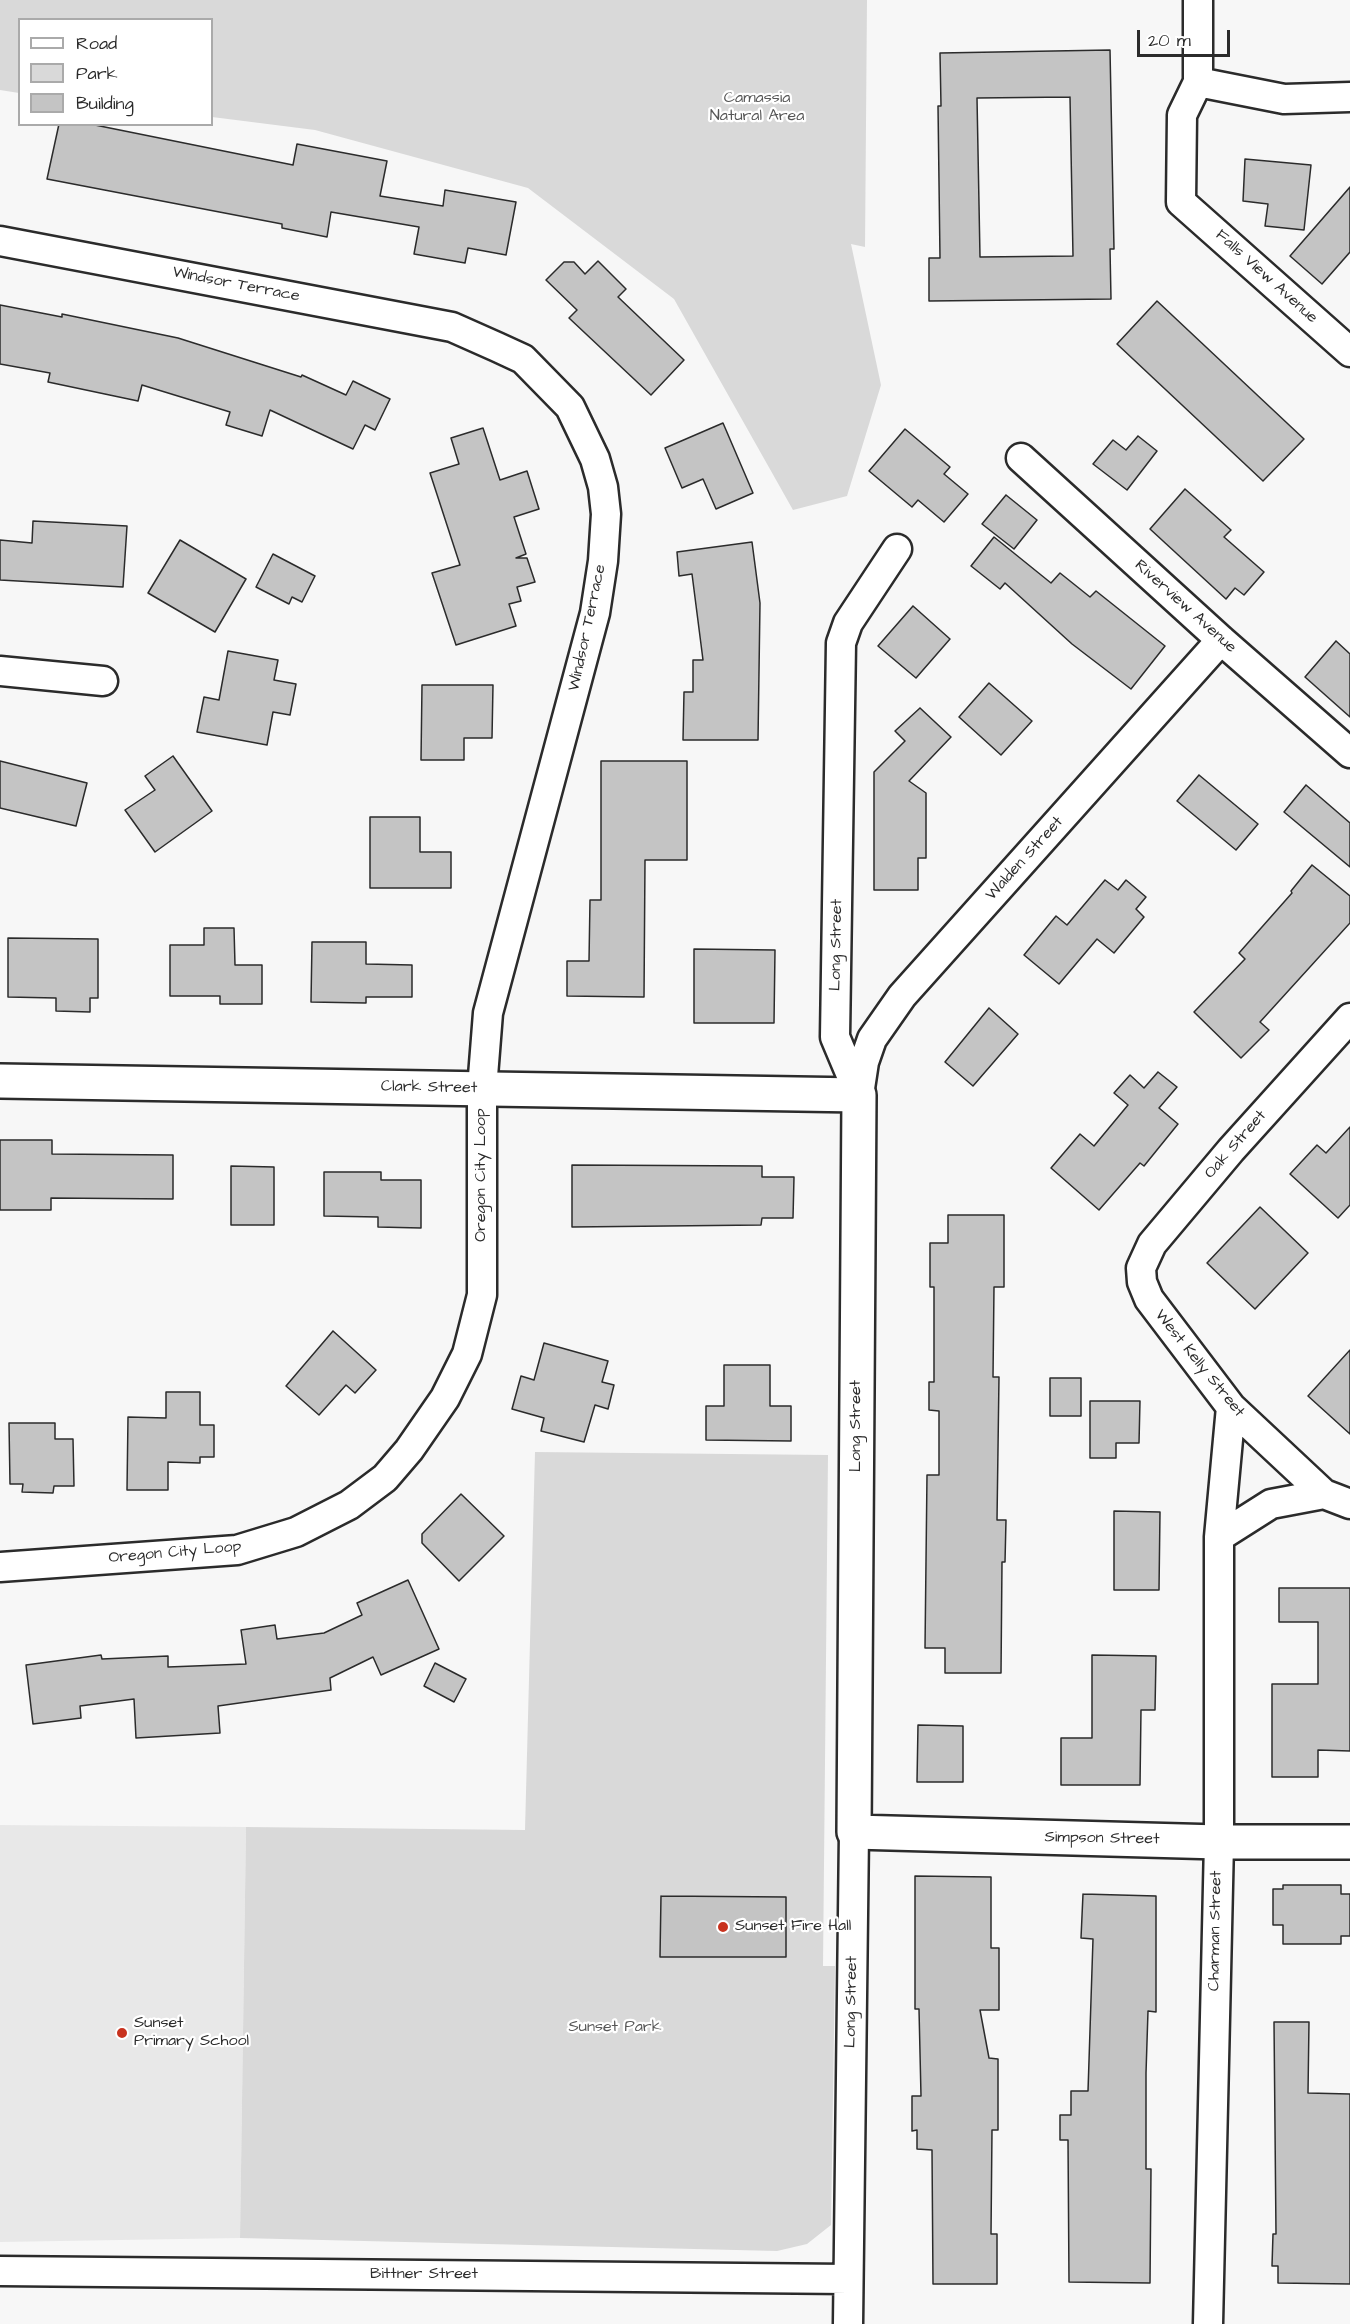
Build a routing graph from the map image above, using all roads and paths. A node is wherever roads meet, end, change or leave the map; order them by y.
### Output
1 (1198, 0) edge
2 (1198, 82) junction
3 (1350, 97) edge
4 (0, 241) edge
5 (1350, 352) edge
6 (1021, 458) dead end
7 (897, 549) dead end
8 (1221, 640) junction
9 (0, 671) edge
10 (103, 681) dead end
11 (1350, 753) edge
12 (1350, 1018) edge
13 (0, 1081) edge
14 (482, 1089) junction
15 (859, 1095) junction
16 (1142, 1282) joint
17 (1231, 1407) junction
18 (1337, 1499) edge
19 (1219, 1537) junction
20 (0, 1567) edge
21 (854, 1832) junction
22 (1219, 1842) junction
23 (1350, 1842) edge
24 (0, 2271) edge
25 (848, 2279) junction
26 (848, 2324) edge
27 (1208, 2324) edge

1 - 2 street
2 - 3 street
2 - 5 street, Falls View Avenue
4 - 14 street, Windsor Terrace
6 - 8 street, Riverview Avenue
7 - 15 street, Long Street
8 - 11 street, Riverview Avenue
8 - 15 street, Walden Street
9 - 10 street
12 - 16 street, Oak Street
13 - 14 street, Clark Street
14 - 15 street, Clark Street
14 - 20 street, Oregon City Loop
15 - 21 street, Long Street
16 - 17 street, West Kelly Street
17 - 18 street, West Kelly Street
17 - 19 street, Charman Street
18 - 19 street
19 - 22 street, Charman Street
21 - 22 street, Simpson Street
21 - 25 street, Long Street
22 - 23 street, Simpson Street
22 - 27 street, Charman Street
24 - 25 street, Bittner Street
25 - 26 street, Long Street

